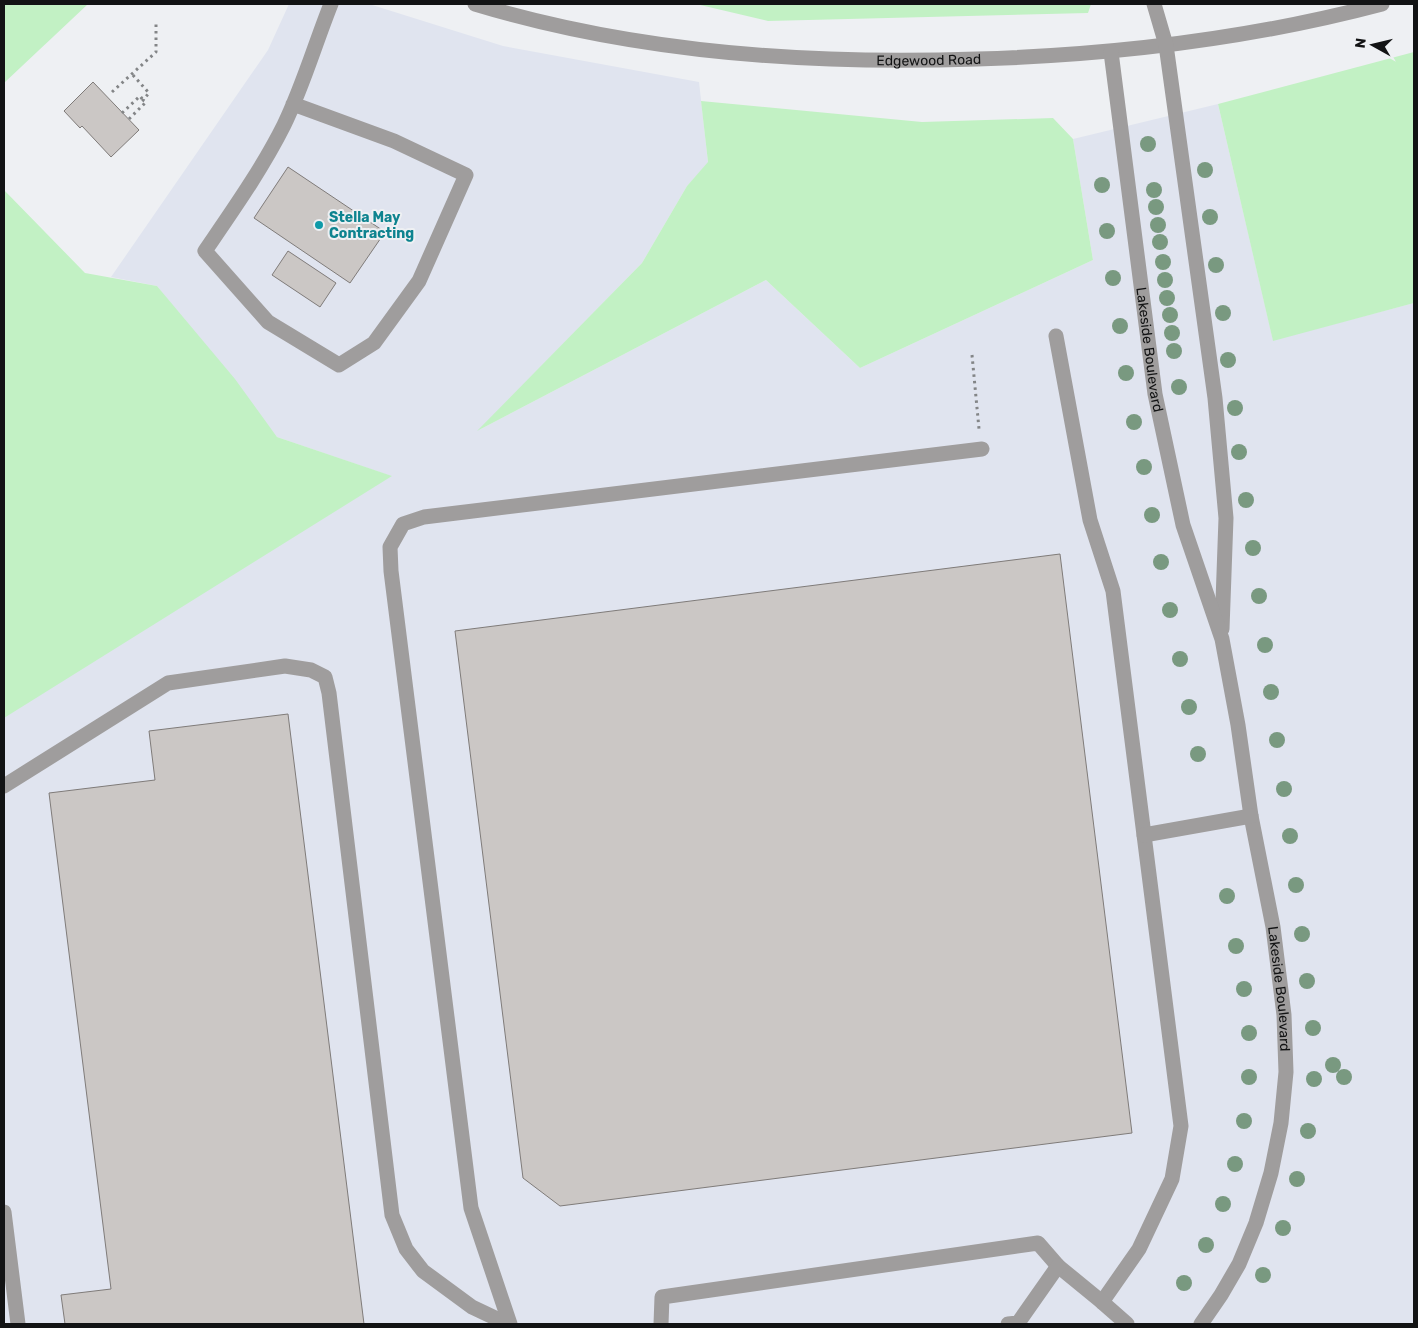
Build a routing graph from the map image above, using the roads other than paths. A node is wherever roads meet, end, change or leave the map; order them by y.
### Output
1 (331, 4) edge
2 (475, 4) edge
3 (1154, 4) edge
4 (1382, 4) edge
5 (1166, 45) junction
6 (1111, 52) junction
7 (293, 104) junction
8 (1056, 336) dead end
9 (982, 450) road end
10 (1222, 639) junction
11 (4, 786) edge
12 (1251, 816) junction
13 (1144, 835) junction
14 (4, 1212) edge
15 (1058, 1266) junction
16 (1102, 1302) junction
17 (18, 1324) edge
18 (509, 1324) edge
19 (661, 1324) edge
20 (1008, 1324) edge
21 (1127, 1324) edge
22 (1201, 1324) edge

1 - 7 street
2 - 6 street, Edgewood Road
3 - 5 street, Lakeside Boulevard
4 - 5 street, Edgewood Road
5 - 6 street, Edgewood Road
5 - 10 street, Lakeside Boulevard
6 - 10 street, Lakeside Boulevard
7 - 7 street
8 - 13 street
9 - 18 street
10 - 12 street, Lakeside Boulevard
11 - 18 street
12 - 13 street
12 - 22 street, Lakeside Boulevard
13 - 16 street
14 - 17 street
15 - 16 street
15 - 19 street
15 - 20 street
16 - 21 street

